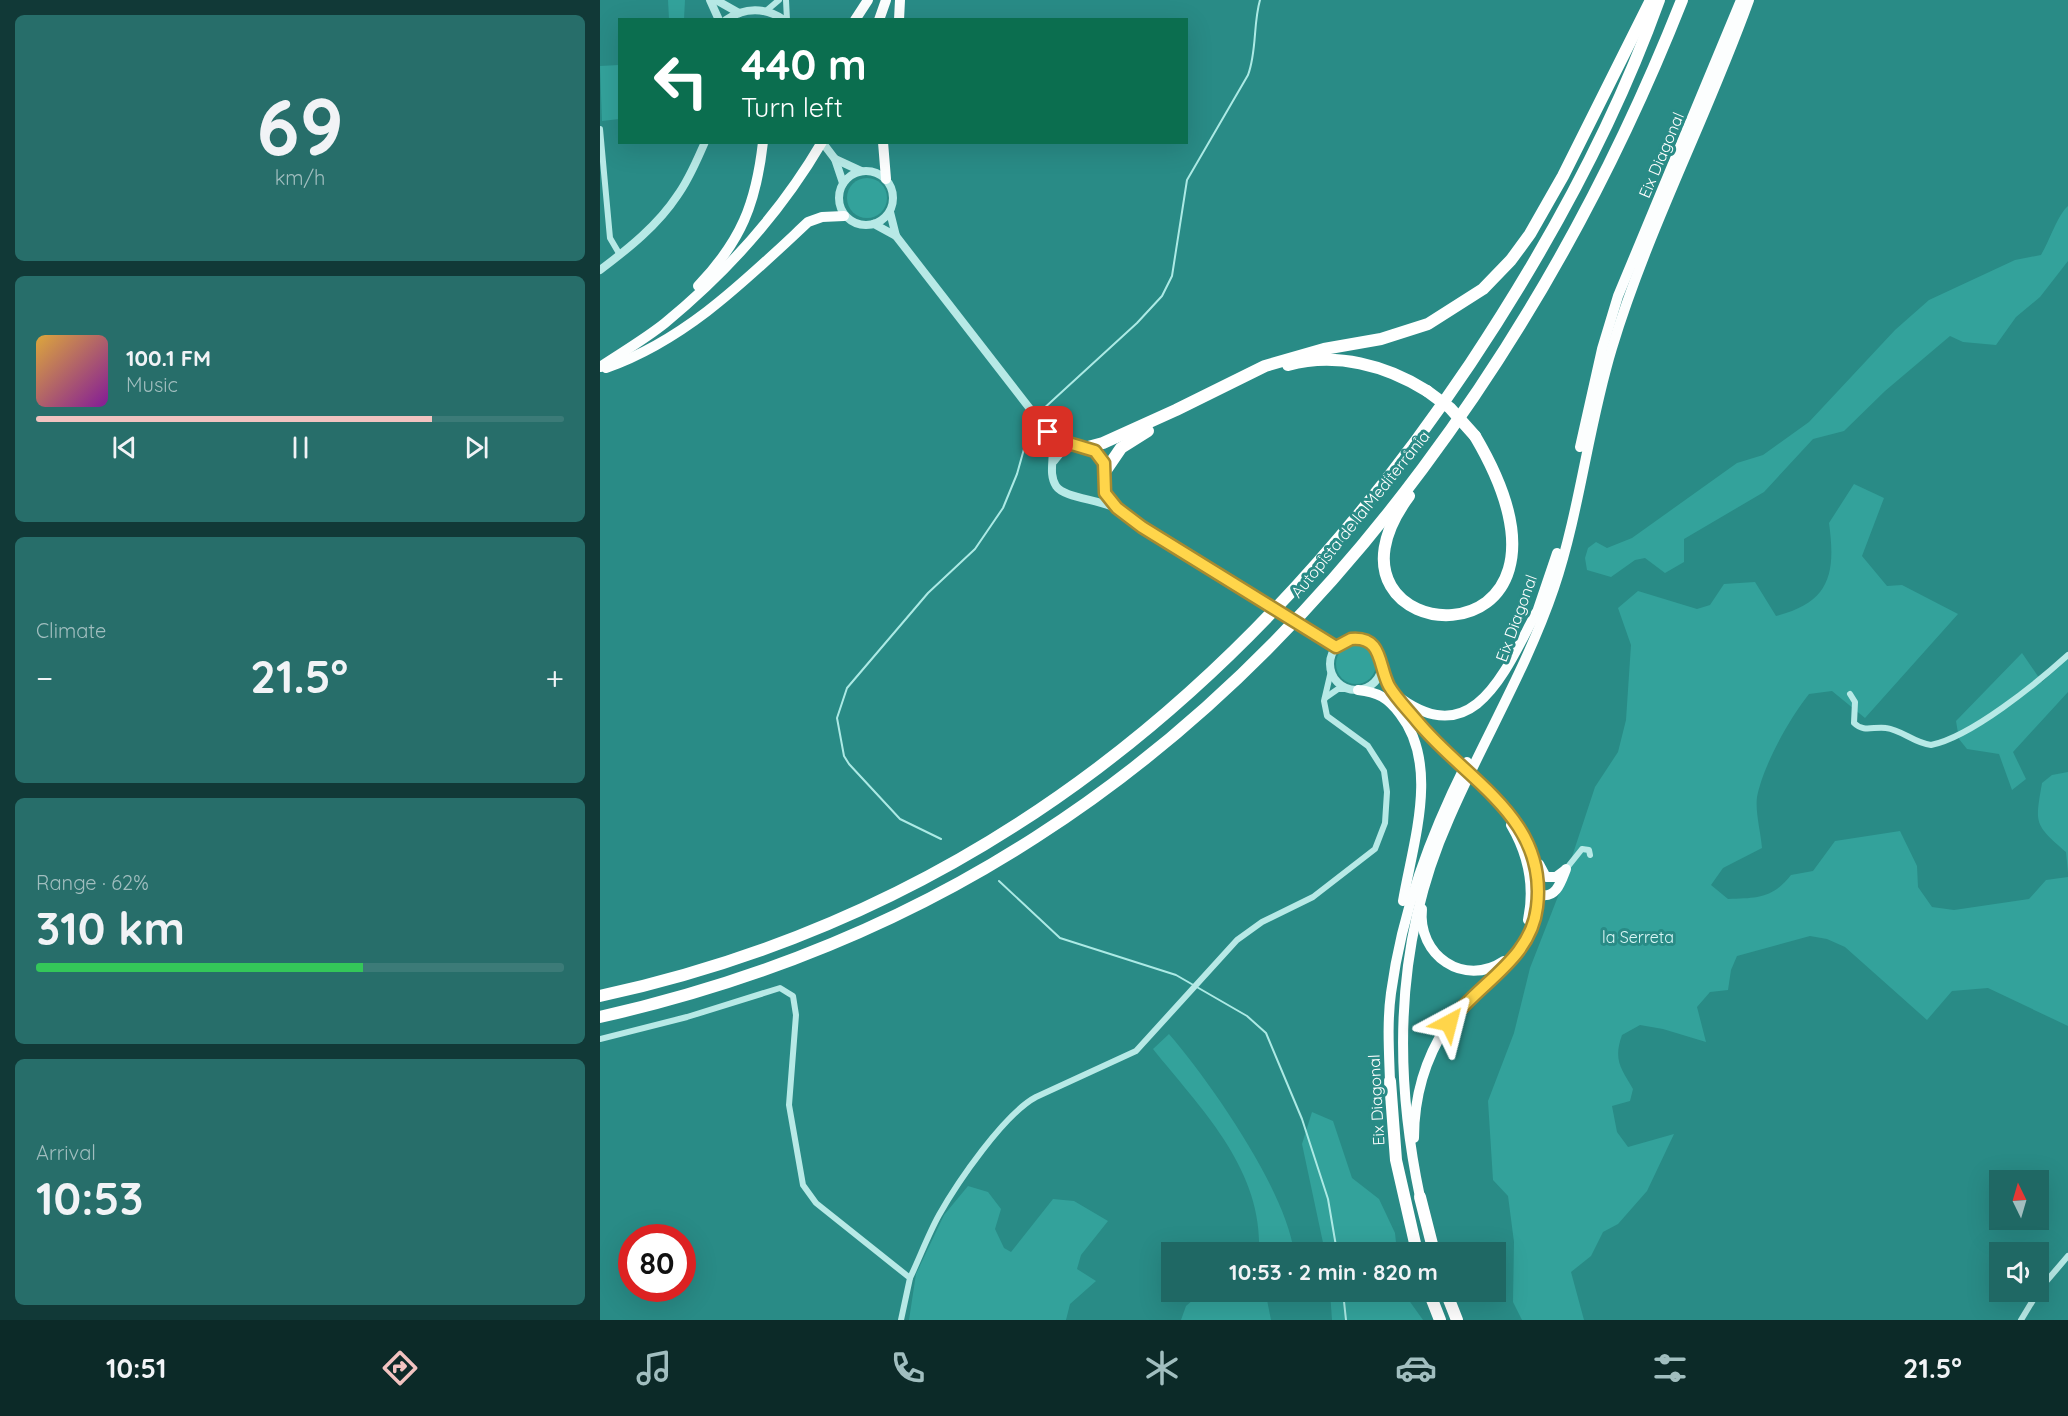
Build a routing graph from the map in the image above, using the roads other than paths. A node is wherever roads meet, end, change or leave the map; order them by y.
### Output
1 (710, 0) edge
2 (716, 0) edge
3 (779, 0) edge
4 (786, 0) edge
5 (868, 0) edge
6 (886, 0) edge
7 (900, 0) edge
8 (1651, 0) edge
9 (1659, 0) edge
10 (1682, 0) edge
11 (1741, 0) edge
12 (1749, 0) edge
13 (766, 10) junction
14 (739, 13) junction
15 (718, 18) edge
16 (730, 18) edge
17 (781, 18) edge
18 (785, 18) edge
19 (856, 18) edge
20 (880, 18) edge
21 (899, 18) edge
22 (600, 129) edge
23 (704, 144) edge
24 (763, 144) edge
25 (821, 144) edge
26 (824, 144) edge
27 (883, 144) edge
28 (835, 159) junction
29 (861, 171) junction
30 (886, 179) junction
31 (843, 183) junction
32 (603, 201) edge
33 (890, 212) junction
34 (844, 216) junction
35 (874, 224) junction
36 (896, 236) junction
37 (620, 255) junction
38 (1554, 267) junction
39 (600, 270) edge
40 (600, 368) edge
41 (1048, 432) junction
42 (1083, 446) junction
43 (1054, 461) junction
44 (1104, 476) junction
45 (1084, 497) junction
46 (1117, 508) junction
47 (1538, 610) junction
48 (1336, 647) junction
49 (2068, 655) edge
50 (1382, 665) junction
51 (1331, 671) junction
52 (1354, 689) junction
53 (1850, 694) dead end
54 (1394, 698) junction
55 (1324, 701) junction
56 (1522, 838) junction
57 (1590, 855) dead end
58 (1433, 859) junction
59 (1566, 869) junction
60 (1555, 892) junction
61 (1538, 893) junction
62 (1532, 930) junction
63 (1390, 994) junction
64 (600, 996) edge
65 (600, 1017) edge
66 (600, 1039) edge
67 (1390, 1081) joint
68 (1420, 1197) junction
69 (1415, 1242) edge
70 (1431, 1242) edge
71 (2068, 1256) edge
72 (910, 1278) junction
73 (2049, 1278) edge
74 (1433, 1302) edge
75 (1450, 1302) edge
76 (2032, 1302) edge
77 (901, 1320) edge
78 (1440, 1320) edge
79 (1457, 1320) edge
80 (2021, 1320) edge

1 - 15 street
2 - 14 street
3 - 13 street
4 - 18 street
5 - 19 highway
6 - 20 highway
7 - 21 highway
8 - 42 highway
9 - 64 highway, Autopista de la Mediterrània
10 - 38 highway, Autopista de la Mediterrània
11 - 47 highway, Eix Diagonal
12 - 58 highway, Eix Diagonal
13 - 14 street
13 - 17 street
14 - 16 street
22 - 32 street
23 - 37 street
24 - 40 highway
25 - 40 highway
26 - 28 street
27 - 30 highway
28 - 29 street
28 - 31 street
29 - 30 street
29 - 31 street
30 - 33 street
31 - 34 street
32 - 37 street
33 - 35 street
33 - 36 street
34 - 35 street
34 - 40 highway
35 - 36 street
36 - 41 street
37 - 39 street
38 - 44 highway, bridge
38 - 65 highway, Autopista de la Mediterrània
41 - 42 street
41 - 43 street
42 - 43 street
42 - 44 street
43 - 45 street
44 - 45 street
44 - 46 street
45 - 46 street
46 - 48 street, bridge
47 - 54 highway
47 - 63 highway, Eix Diagonal
48 - 50 street
48 - 51 street
49 - 53 street
50 - 52 street
50 - 54 highway
51 - 52 street
51 - 55 street
52 - 54 highway
52 - 55 street
54 - 56 highway, bridge
54 - 63 highway
55 - 72 street
56 - 58 highway
56 - 59 highway
56 - 61 highway
57 - 59 street
58 - 68 highway, Eix Diagonal
59 - 60 highway
60 - 61 highway
60 - 62 highway
61 - 62 highway
62 - 68 highway
63 - 67 highway, Eix Diagonal
66 - 72 street
67 - 69 highway, Eix Diagonal
68 - 70 highway, Eix Diagonal
71 - 73 street
72 - 77 street
74 - 78 highway
75 - 79 highway
76 - 80 street

